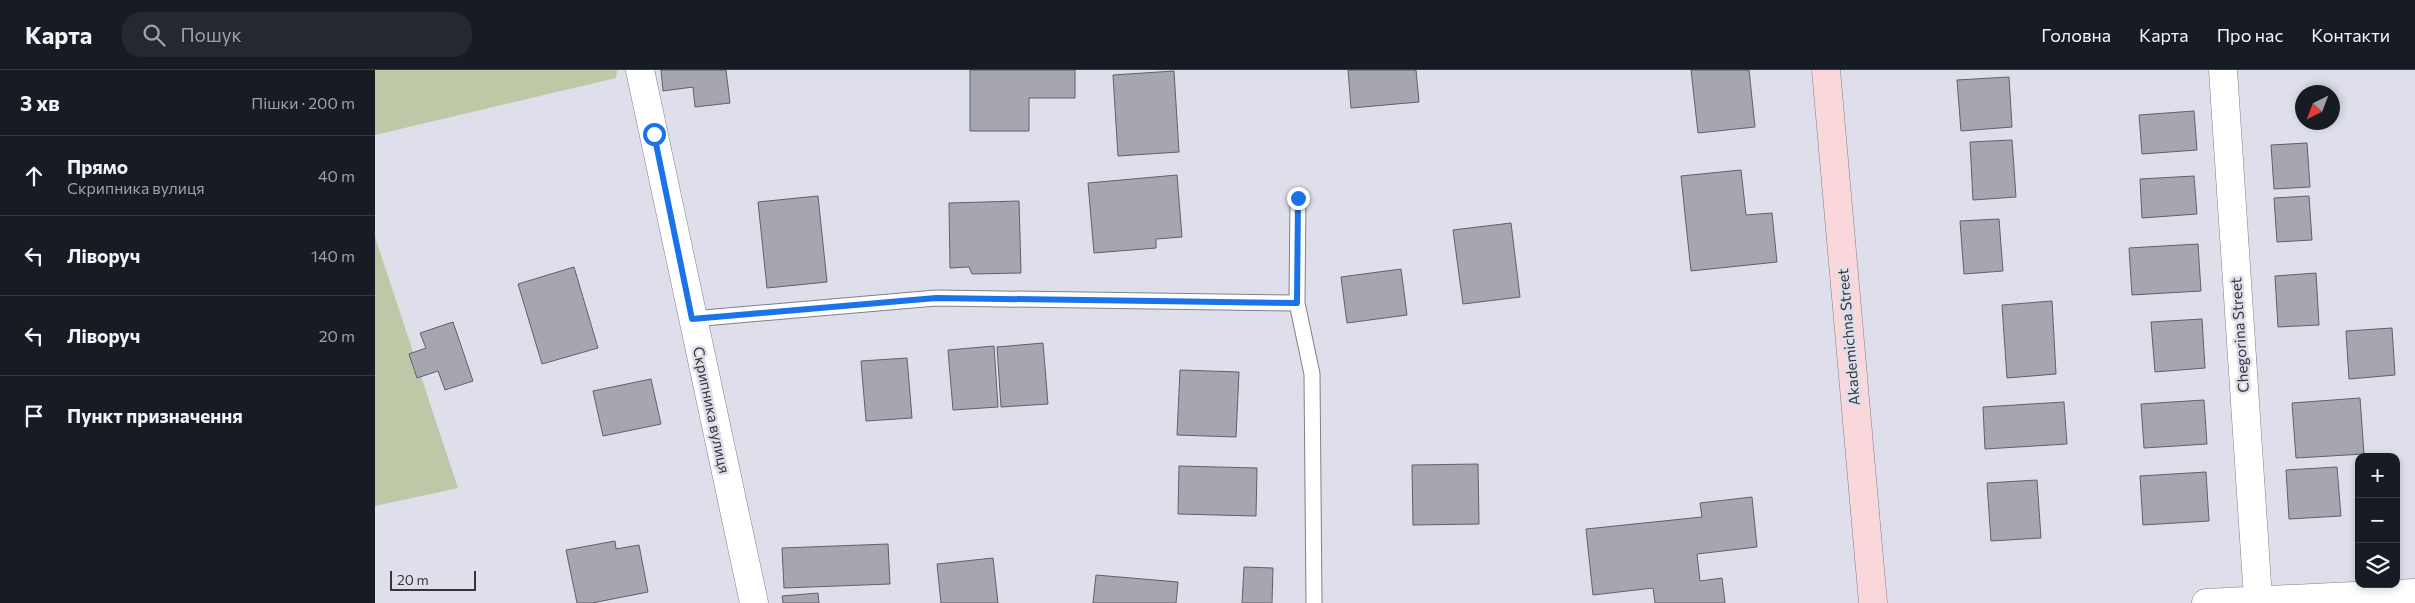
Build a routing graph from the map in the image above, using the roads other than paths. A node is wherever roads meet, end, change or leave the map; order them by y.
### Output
1 (640, 70) edge
2 (1826, 70) edge
3 (2223, 70) edge
4 (1298, 198) dead end
5 (1297, 303) junction
6 (692, 319) junction
7 (2415, 593) edge
8 (2258, 600) junction
9 (754, 603) edge
10 (1314, 603) edge
11 (1873, 603) edge
12 (2206, 603) edge

1 - 6 street, Скрипника вулиця
2 - 11 main road, Akademichna Street
3 - 8 street, Chegorina Street
4 - 5 lane
5 - 6 lane
5 - 10 lane
6 - 9 street, Скрипника вулиця
7 - 8 street
8 - 12 street

